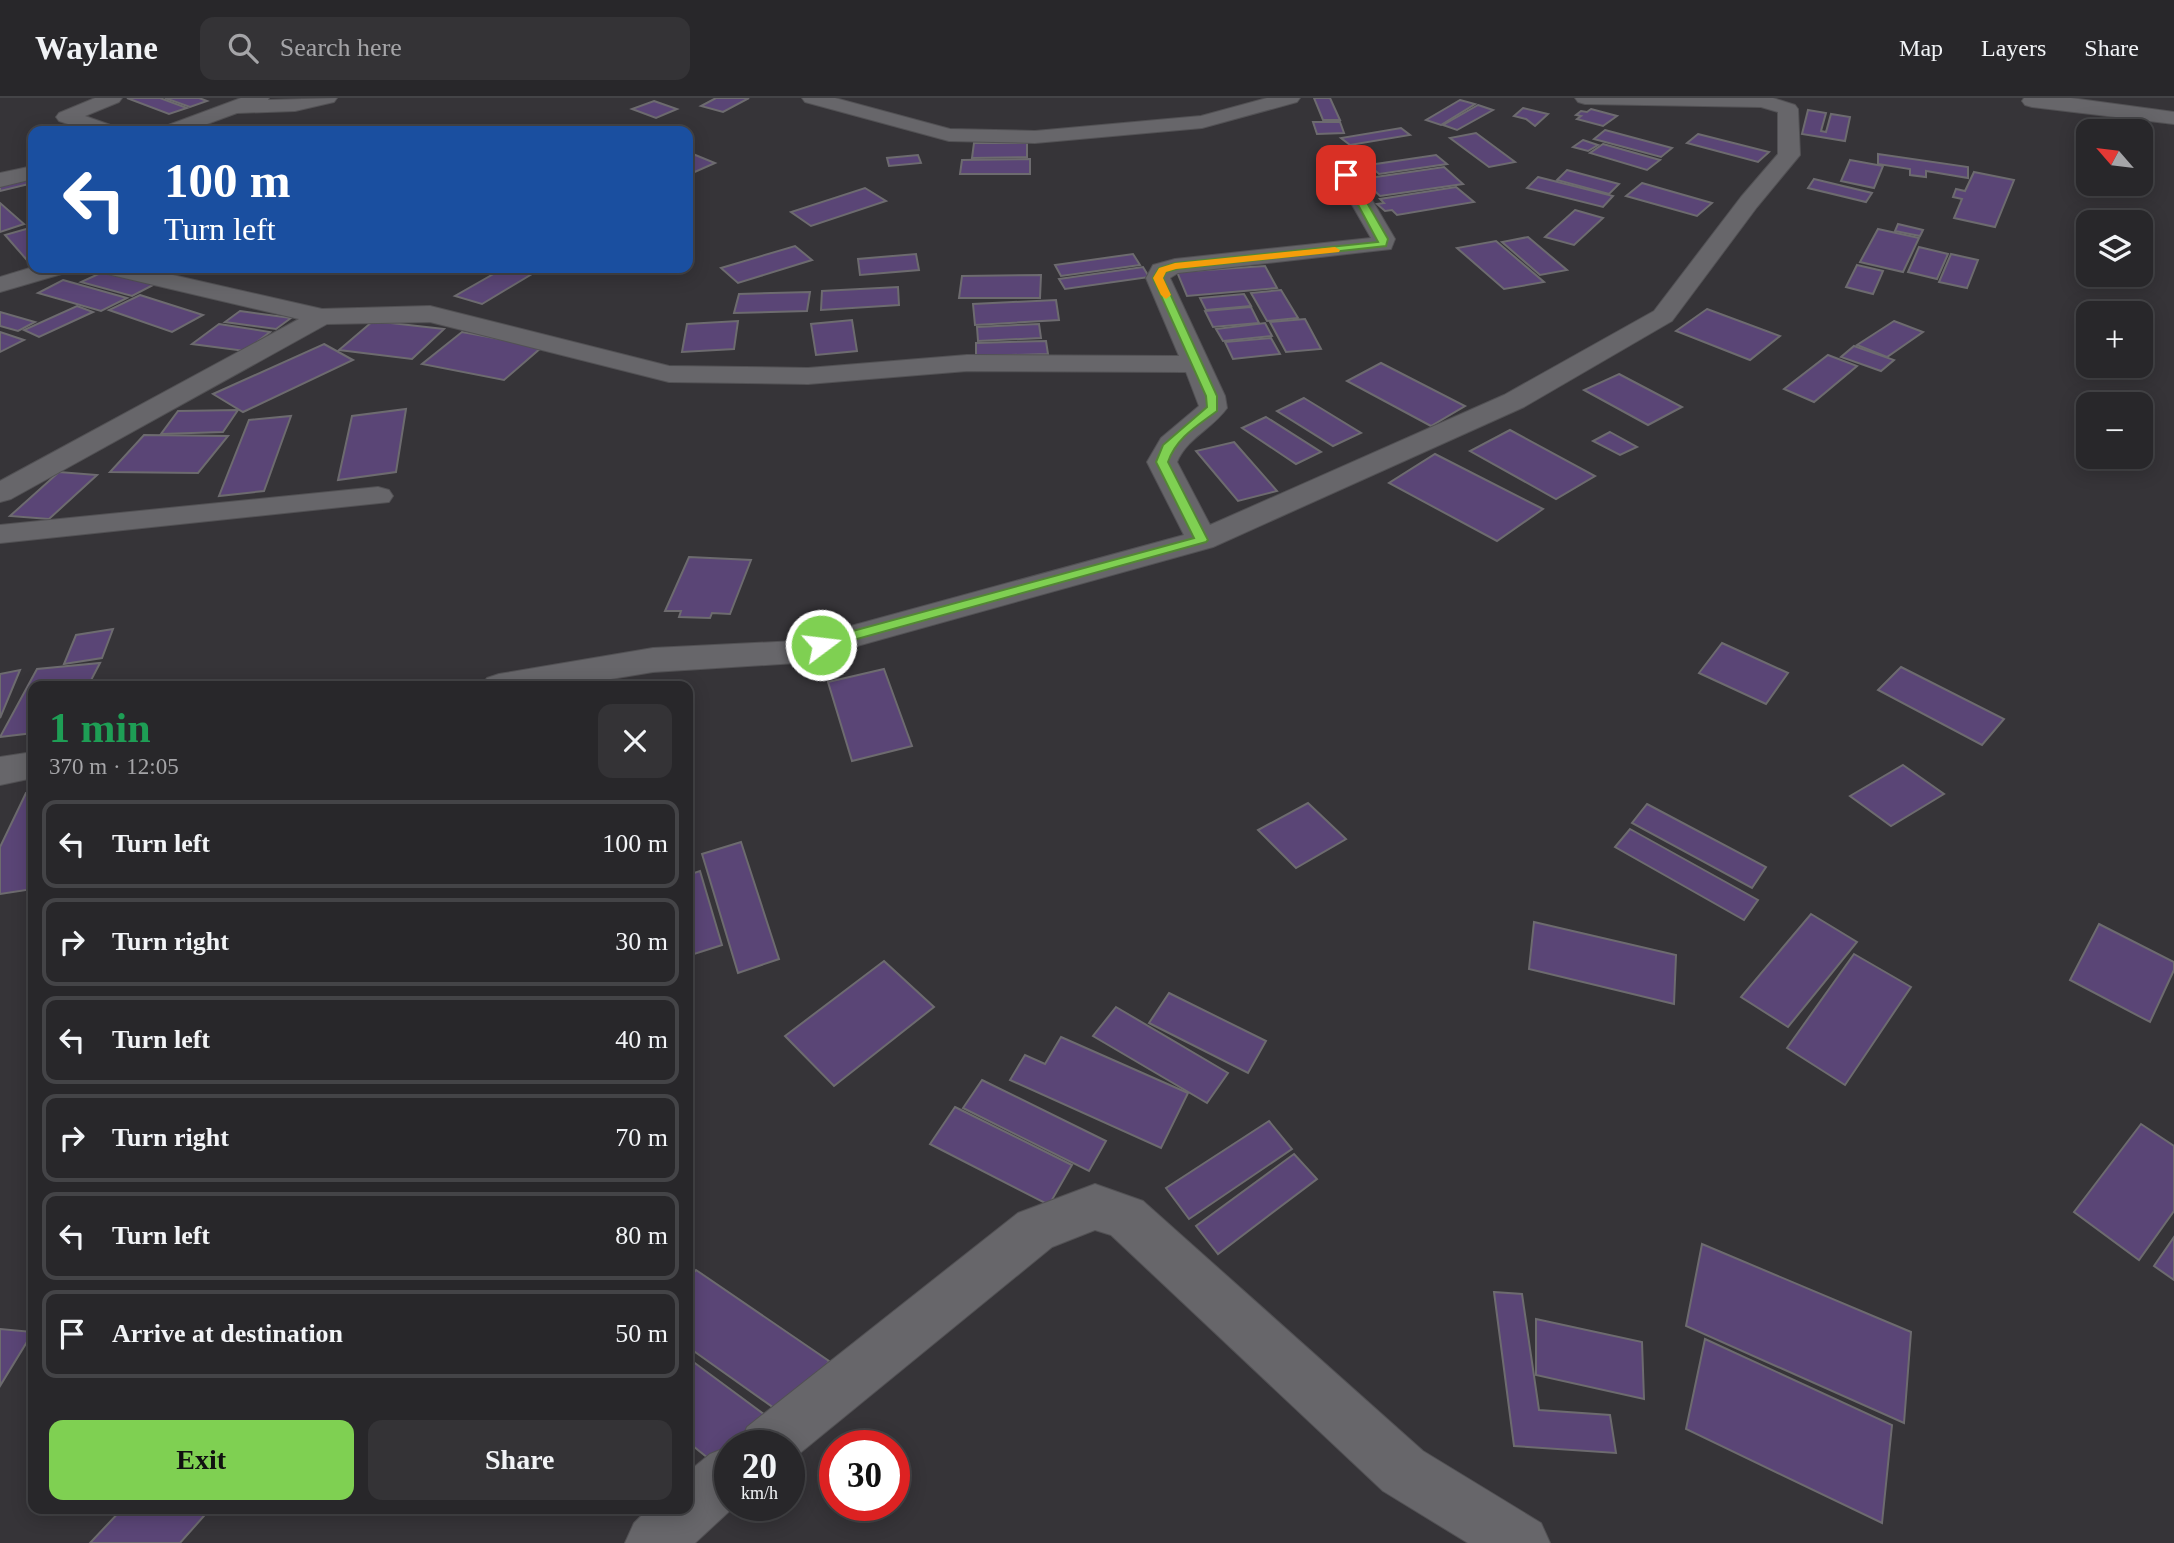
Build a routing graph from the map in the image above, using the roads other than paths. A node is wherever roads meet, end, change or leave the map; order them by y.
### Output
1 (112, 98) edge
2 (259, 98) edge
3 (327, 98) edge
4 (812, 98) edge
5 (1290, 98) edge
6 (1585, 98) edge
7 (2032, 102) dead end
8 (237, 107) junction
9 (2174, 118) edge
10 (94, 126) edge
11 (184, 126) edge
12 (1334, 154) dead end
13 (28, 174) edge
14 (0, 180) edge
15 (39, 273) edge
16 (133, 273) edge
17 (0, 285) edge
18 (322, 317) junction
19 (1196, 364) junction
20 (0, 493) edge
21 (377, 496) dead end
22 (0, 534) edge
23 (1202, 540) junction
24 (529, 681) edge
25 (28, 766) edge
26 (0, 771) edge
27 (786, 1430) edge
28 (714, 1487) edge
29 (693, 1505) edge
30 (684, 1514) edge
31 (654, 1543) edge
32 (1521, 1543) edge

1 - 10 street
2 - 8 street
3 - 8 street
4 - 5 street
6 - 23 street
7 - 9 street
8 - 11 street
12 - 19 street
13 - 14 street
15 - 17 street
16 - 18 street
18 - 19 street
18 - 20 street
19 - 23 street
21 - 22 street
23 - 24 street
25 - 26 street
27 - 32 street
28 - 29 street
30 - 31 street

